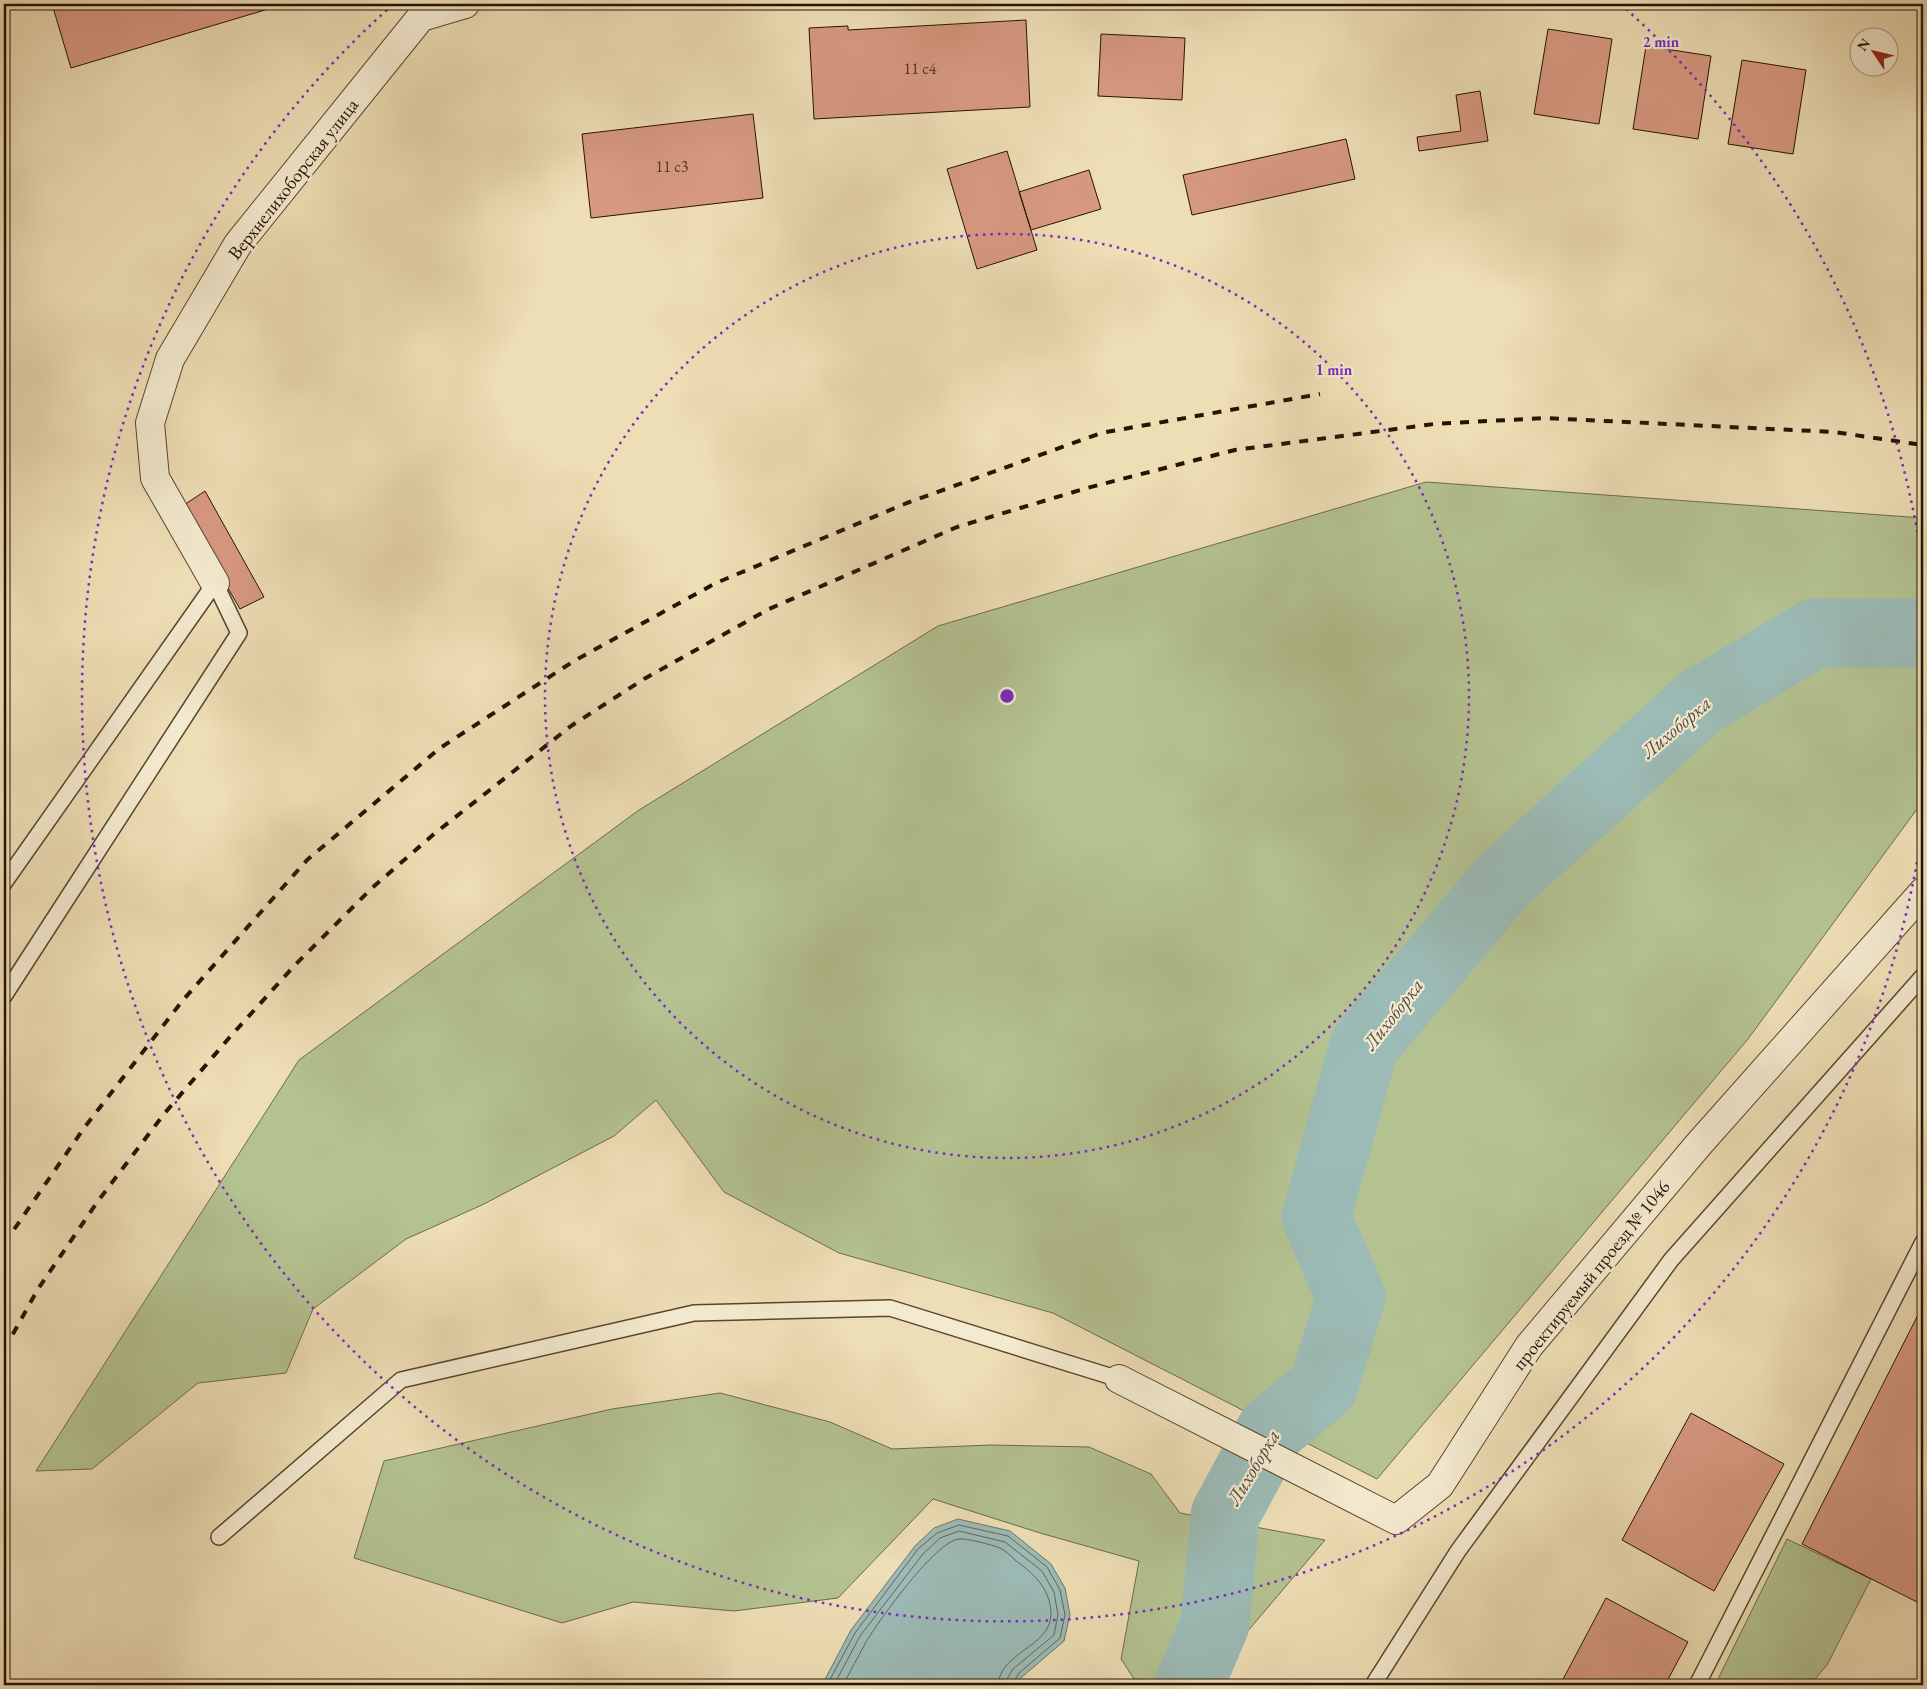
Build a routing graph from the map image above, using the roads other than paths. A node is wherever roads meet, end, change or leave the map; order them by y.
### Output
1 (464, 4) edge
2 (418, 10) edge
3 (215, 583) junction
4 (4, 883) edge
5 (1923, 892) edge
6 (1923, 976) edge
7 (4, 996) edge
8 (1923, 1242) edge
9 (1118, 1379) joint
10 (219, 1537) dead end
11 (1373, 1685) edge
12 (1697, 1685) edge

1 - 2 street, Верхнелихоборская улица
2 - 3 street, Верхнелихоборская улица
3 - 4 lane
3 - 7 lane
5 - 9 street, проектируемый проезд № 1046
6 - 11 lane
8 - 12 lane
9 - 10 lane

